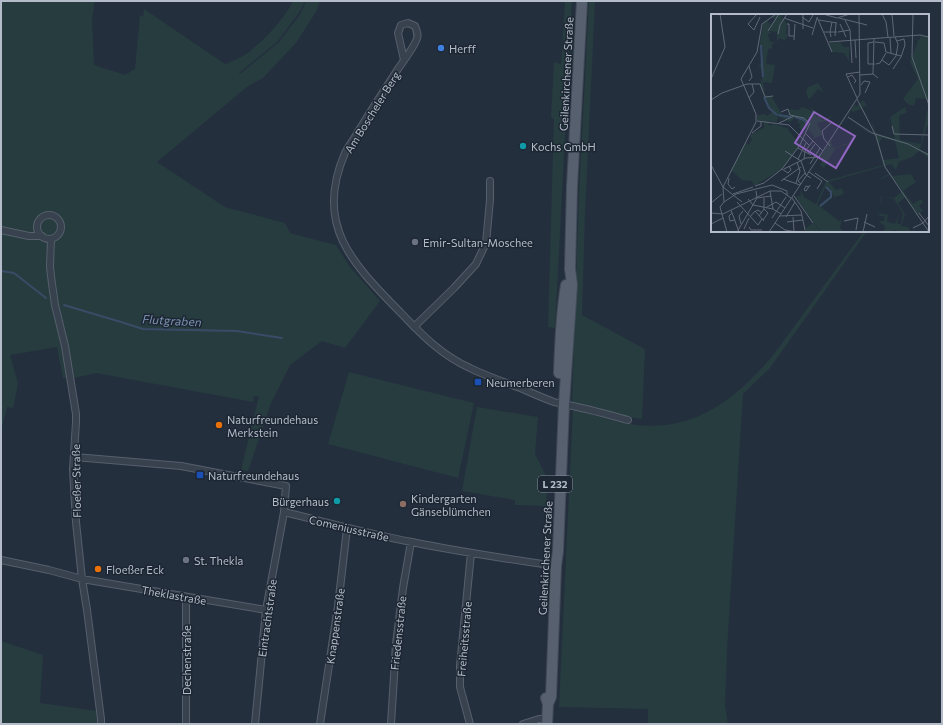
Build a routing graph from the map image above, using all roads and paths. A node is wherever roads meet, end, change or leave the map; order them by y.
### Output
1 (582, 1) edge
2 (404, 60) junction
3 (490, 181) dead end
4 (1, 230) edge
5 (42, 236) junction
6 (51, 239) junction
7 (414, 327) junction
8 (561, 403) junction
9 (628, 420) dead end
10 (75, 457) junction
11 (284, 512) junction
12 (347, 528) junction
13 (411, 542) junction
14 (472, 554) junction
15 (1, 560) edge
16 (554, 566) junction
17 (82, 579) junction
18 (186, 597) junction
19 (266, 610) junction
20 (547, 722) edge
21 (101, 724) edge
22 (186, 724) edge
23 (255, 724) edge
24 (320, 724) edge
25 (391, 724) edge
26 (470, 724) edge
27 (523, 724) edge

1 - 8 main road, Geilenkirchener Straße / L 232
2 - 2 street, Am Boscheler Berg
2 - 7 street, Am Boscheler Berg
3 - 7 street
4 - 5 street
5 - 6 street
5 - 6 street
6 - 10 street, Floeßer Straße
7 - 8 street, Am Boscheler Berg
8 - 9 street
8 - 16 main road, Geilenkirchener Straße / L 232
10 - 11 street
10 - 17 street, Floeßer Straße
11 - 12 street, Comeniusstraße
11 - 19 street, Eintrachtstraße
12 - 13 street, Comeniusstraße
12 - 24 street, Knappenstraße
13 - 14 street, Comeniusstraße
13 - 25 street, Friedensstraße
14 - 16 street, Comeniusstraße
14 - 26 street, Freiheitsstraße
15 - 17 street, Theklastraße
16 - 20 main road, Geilenkirchener Straße / L 232
17 - 18 street, Theklastraße
17 - 21 street, Floeßer Straße
18 - 19 street, Theklastraße
18 - 22 street, Dechenstraße
19 - 23 street, Eintrachtstraße
20 - 27 street

